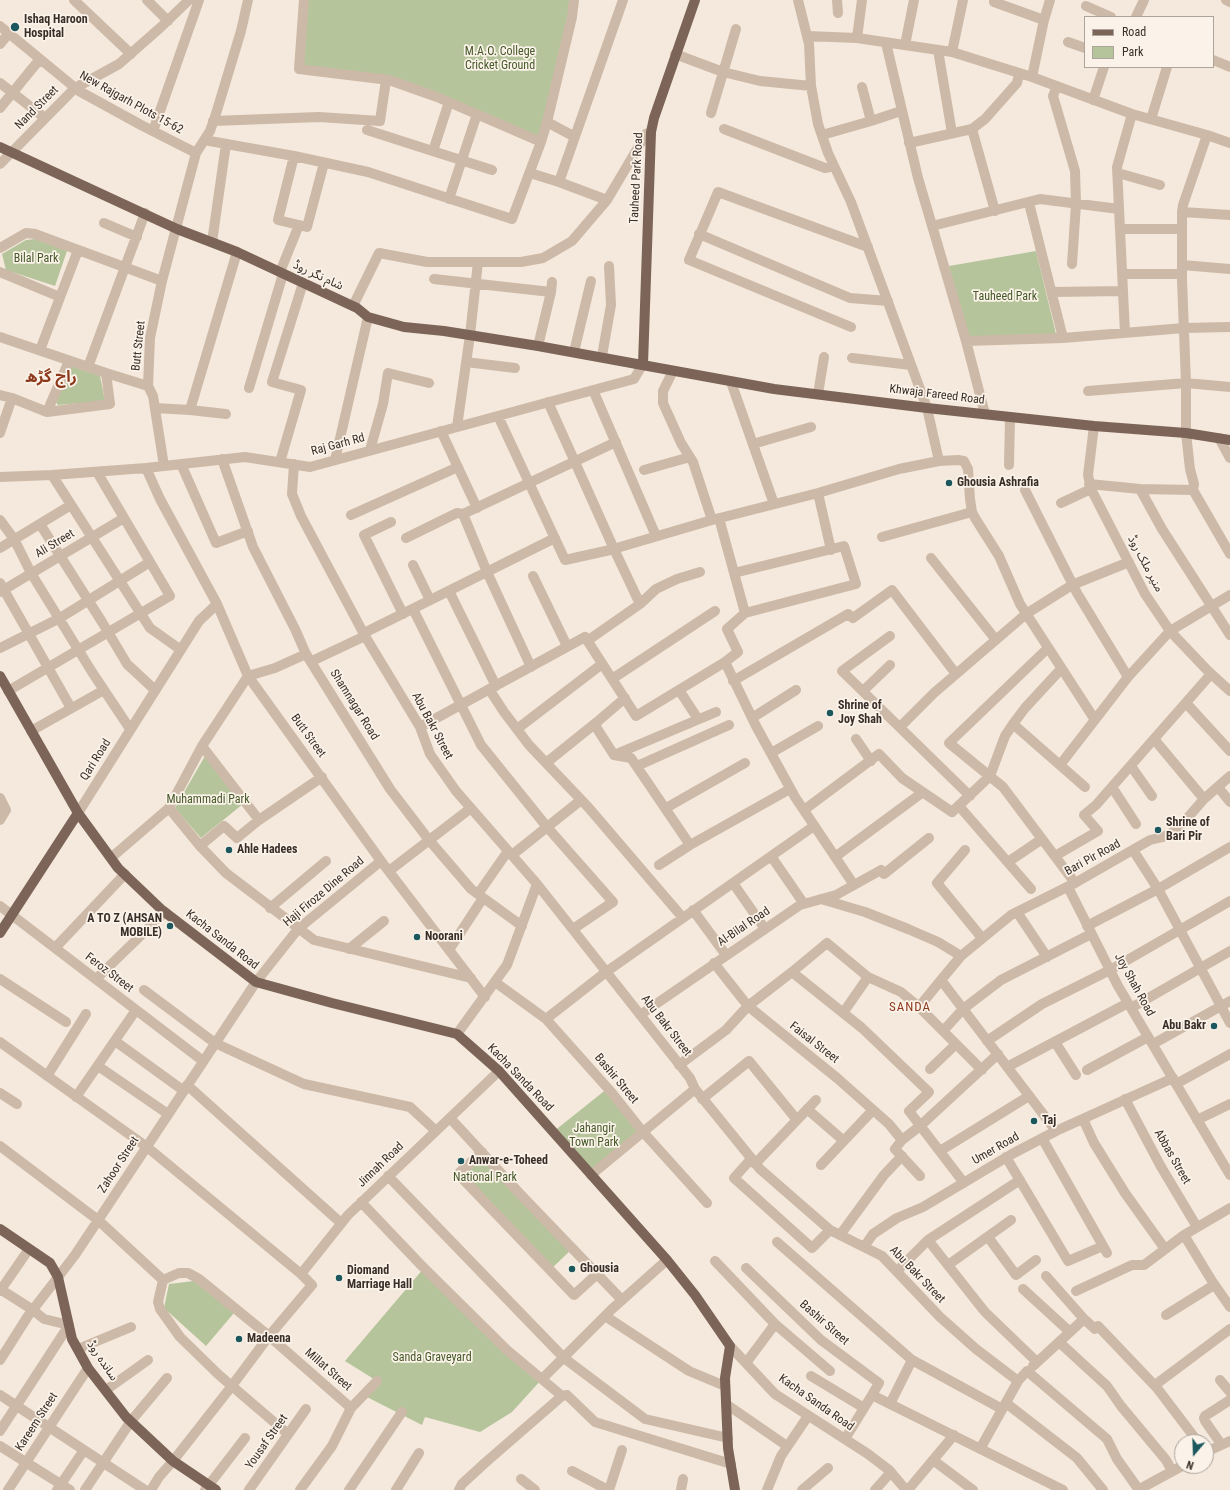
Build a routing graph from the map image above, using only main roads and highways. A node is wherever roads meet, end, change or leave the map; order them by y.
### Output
1 (695, 0) edge
2 (0, 147) edge
3 (643, 364) junction
4 (1230, 440) edge
5 (0, 676) edge
6 (78, 812) junction
7 (0, 933) edge
8 (0, 1229) edge
9 (209, 1488) edge
10 (735, 1490) edge

1 - 3 main road, Tauheed Park Road
2 - 3 main road, شام نگر روڈ
3 - 4 main road, Khwaja Fareed Road
5 - 6 main road, Kacha Sanda Road
6 - 7 main road, Qari Road
6 - 10 main road, Kacha Sanda Road
8 - 9 main road, ساندہ روڈ

